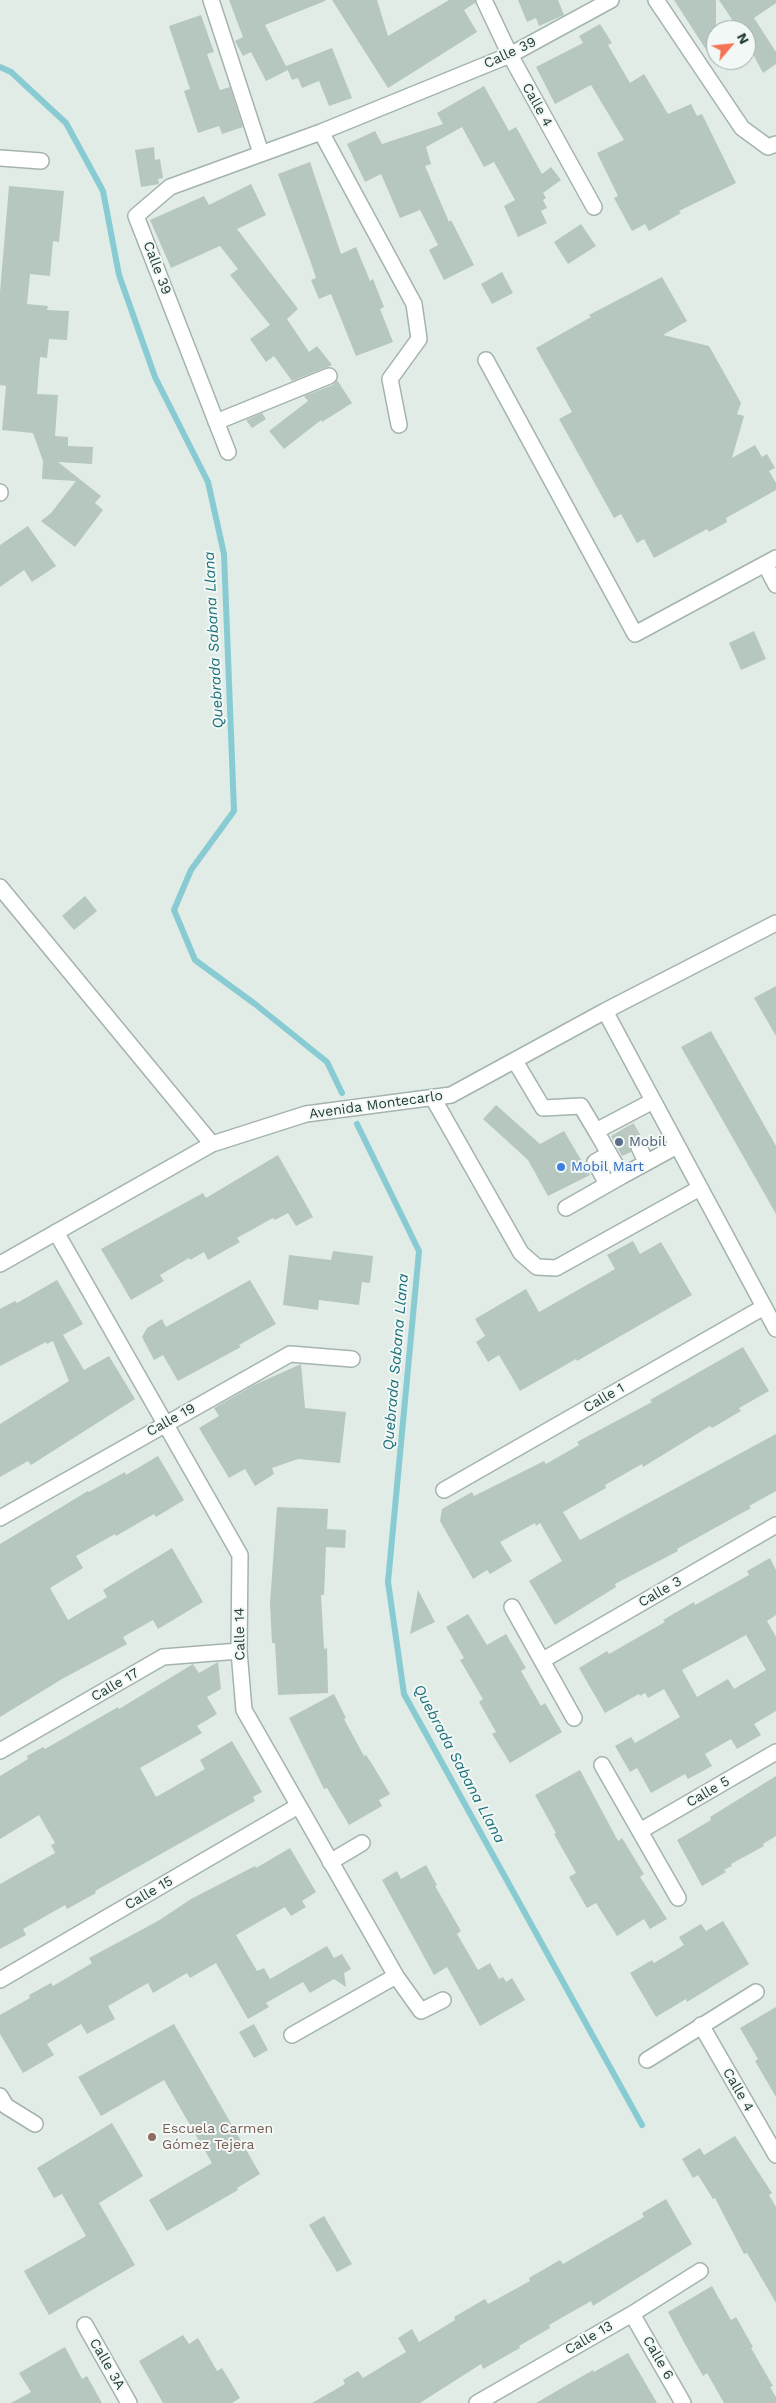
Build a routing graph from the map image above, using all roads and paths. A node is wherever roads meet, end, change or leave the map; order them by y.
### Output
1 (211, 0) edge
2 (484, 0) edge
3 (611, 0) edge
4 (656, 0) edge
5 (510, 55) junction
6 (321, 132) junction
7 (776, 144) edge
8 (260, 153) junction
9 (0, 158) edge
10 (41, 161) dead end
11 (594, 207) dead end
12 (486, 360) dead end
13 (329, 376) dead end
14 (216, 422) junction
15 (399, 425) dead end
16 (228, 452) dead end
17 (771, 561) edge
18 (776, 584) edge
19 (0, 887) edge
20 (776, 923) edge
21 (605, 1011) junction
22 (515, 1061) junction
23 (433, 1098) junction
24 (653, 1101) junction
25 (596, 1131) junction
26 (212, 1144) junction
27 (677, 1146) junction
28 (639, 1147) tunnel mouth
29 (608, 1154) junction
30 (646, 1162) junction
31 (622, 1176) junction
32 (607, 1184) junction
33 (700, 1188) junction
34 (566, 1208) dead end
35 (56, 1232) junction
36 (0, 1264) edge
37 (764, 1307) junction
38 (776, 1329) edge
39 (352, 1359) dead end
40 (166, 1422) junction
41 (444, 1490) dead end
42 (0, 1518) edge
43 (776, 1525) edge
44 (512, 1607) dead end
45 (240, 1651) junction
46 (543, 1660) junction
47 (574, 1718) dead end
48 (0, 1751) edge
49 (776, 1752) edge
50 (602, 1765) dead end
51 (298, 1806) junction
52 (640, 1832) junction
53 (362, 1843) dead end
54 (330, 1862) junction
55 (678, 1898) dead end
56 (396, 1976) junction
57 (0, 1980) edge
58 (756, 1992) dead end
59 (443, 2000) dead end
60 (701, 2025) junction
61 (292, 2035) dead end
62 (647, 2060) dead end
63 (0, 2096) edge
64 (35, 2124) dead end
65 (776, 2155) edge
66 (700, 2271) dead end
67 (632, 2314) junction
68 (85, 2325) dead end
69 (129, 2403) edge
70 (477, 2403) edge
71 (683, 2403) edge

1 - 8 street
2 - 5 street, Calle 4
3 - 5 street, Calle 39
4 - 7 street
5 - 6 street, Calle 39
5 - 11 street, Calle 4
6 - 8 street, Calle 39
6 - 15 street
8 - 14 street, Calle 39
9 - 10 street
12 - 17 street
13 - 14 street
14 - 16 street, Calle 39
17 - 18 street
19 - 26 street
20 - 21 street, Avenida Montecarlo
21 - 22 street, Avenida Montecarlo
21 - 24 street
22 - 23 street, Avenida Montecarlo
22 - 25 street
23 - 26 street, Avenida Montecarlo
23 - 33 street
24 - 25 street
24 - 27 street
25 - 29 street
26 - 35 street, Avenida Montecarlo
27 - 30 street
27 - 33 street
28 - 30 street
29 - 31 street
29 - 32 street
30 - 31 street
31 - 32 street
32 - 34 street
33 - 37 street
35 - 36 street, Avenida Montecarlo
35 - 40 street, Calle 14
37 - 38 street
37 - 41 street, Calle 1
39 - 40 street, Calle 19
40 - 42 street, Calle 19
40 - 45 street, Calle 14
43 - 46 street, Calle 3
44 - 46 street
45 - 48 street, Calle 17
45 - 51 street, Calle 14
46 - 47 street
49 - 52 street, Calle 5
50 - 52 street
51 - 54 street, Calle 14
51 - 57 street, Calle 15
52 - 55 street
53 - 54 street
54 - 56 street, Calle 14
56 - 59 street, Calle 14
56 - 61 street
58 - 60 street
60 - 62 street
60 - 65 street, Calle 4
63 - 64 street
66 - 67 street, Calle 13
67 - 70 street, Calle 13
67 - 71 street, Calle 6
68 - 69 street, Calle 3A

